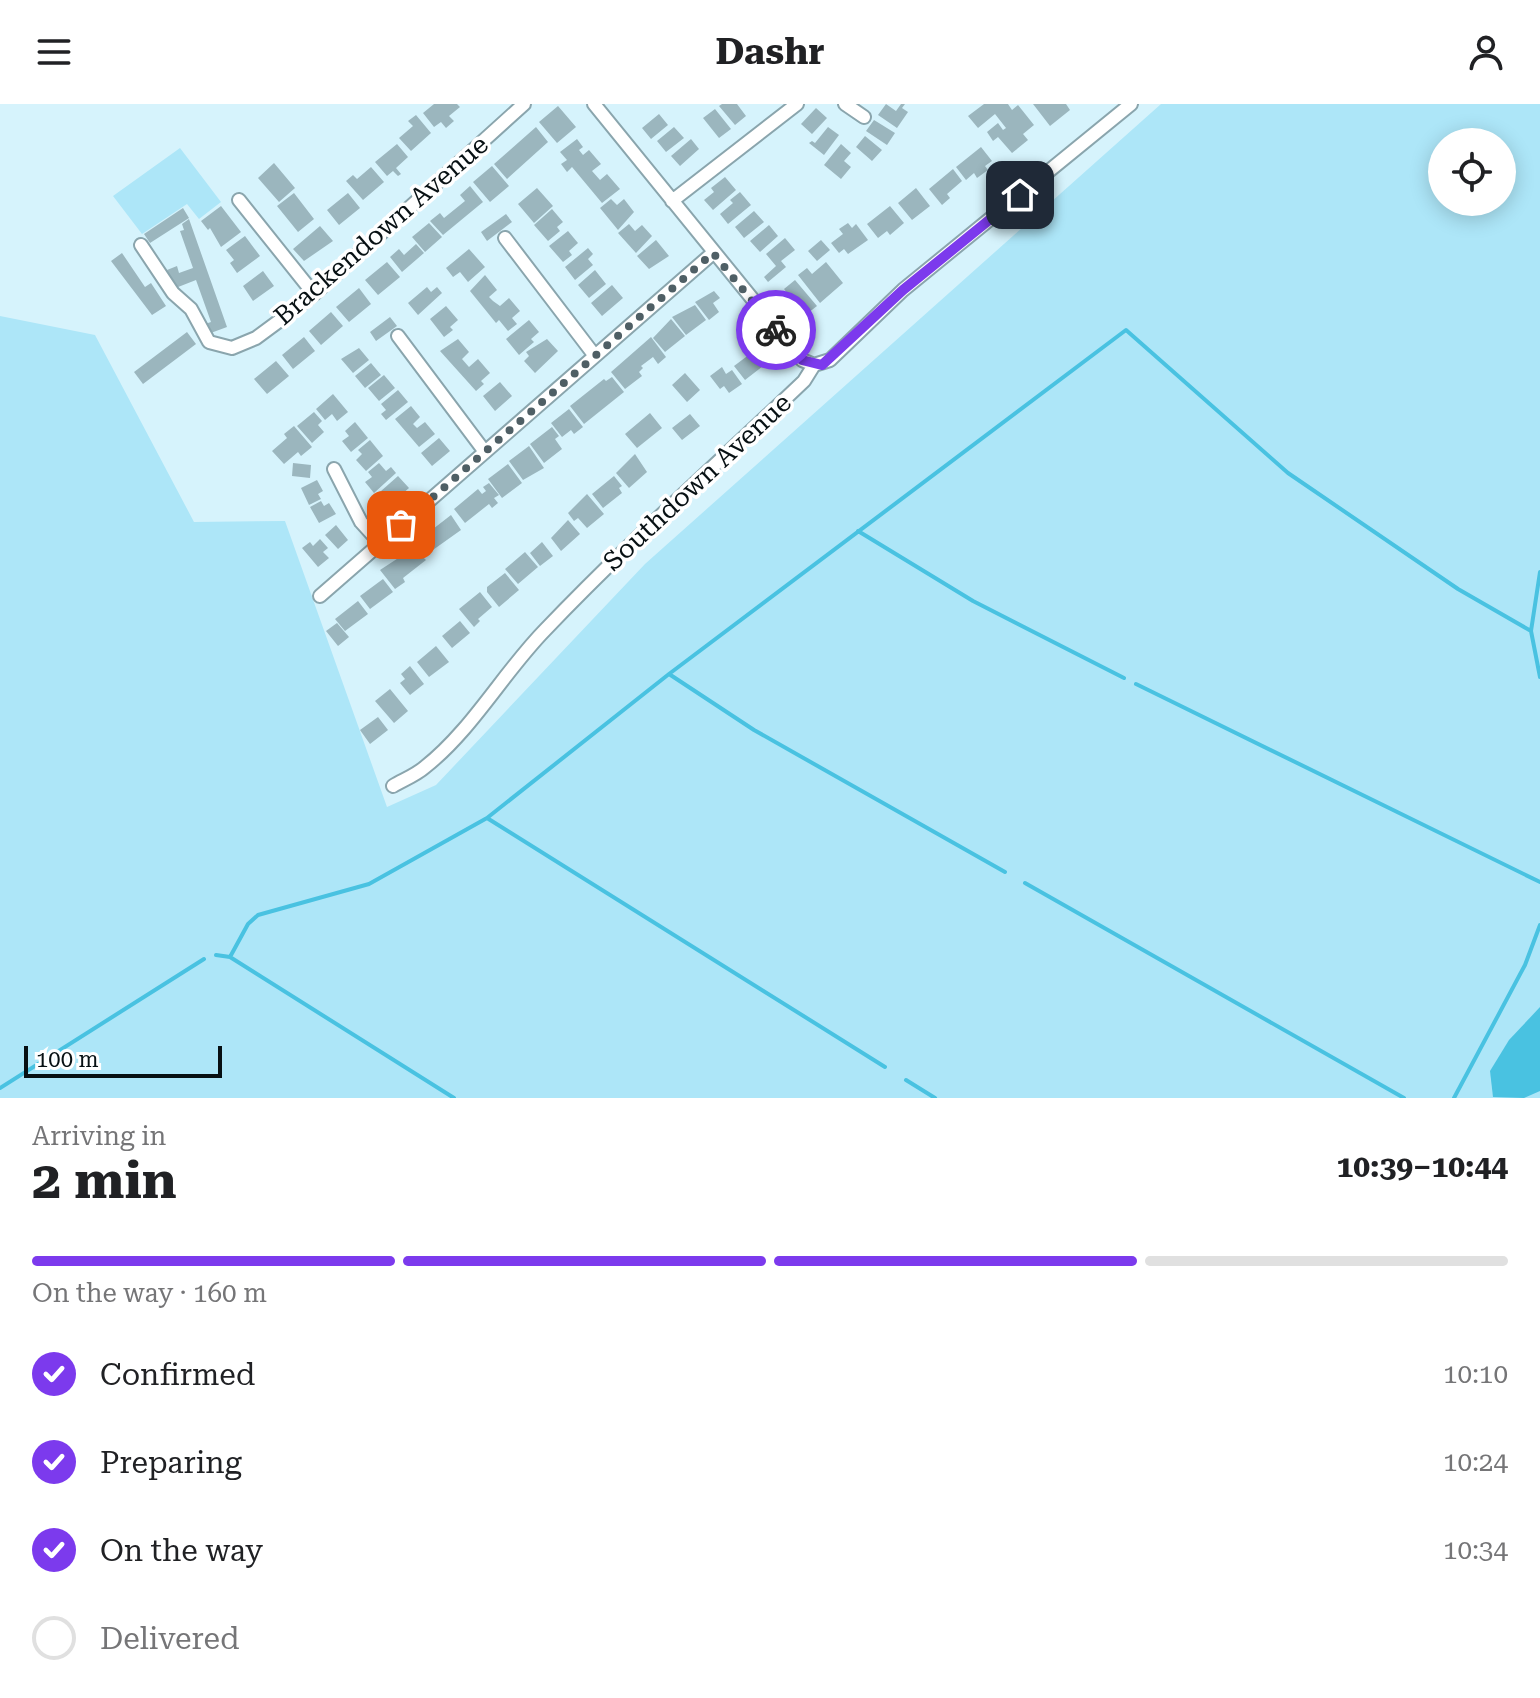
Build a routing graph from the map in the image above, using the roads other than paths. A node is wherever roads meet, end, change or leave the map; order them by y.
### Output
1 (524, 104) edge
2 (594, 104) edge
3 (797, 104) edge
4 (845, 104) edge
5 (1130, 105) edge
6 (864, 117) dead end
7 (239, 200) dead end
8 (672, 201) junction
9 (505, 238) dead end
10 (141, 245) dead end
11 (713, 253) junction
12 (314, 294) junction
13 (398, 336) dead end
14 (595, 356) junction
15 (814, 365) junction
16 (485, 452) junction
17 (334, 469) dead end
18 (380, 543) junction
19 (320, 596) dead end
20 (393, 786) dead end

1 - 12 street, Brackendown Avenue
2 - 8 street
3 - 8 street
4 - 6 street
5 - 15 street, Southdown Avenue
7 - 12 street
8 - 11 street
9 - 14 street
10 - 12 street, Brackendown Avenue
11 - 14 street
11 - 15 street
13 - 16 street
14 - 16 street
15 - 20 street, Southdown Avenue
16 - 18 street
17 - 18 street
18 - 19 street

